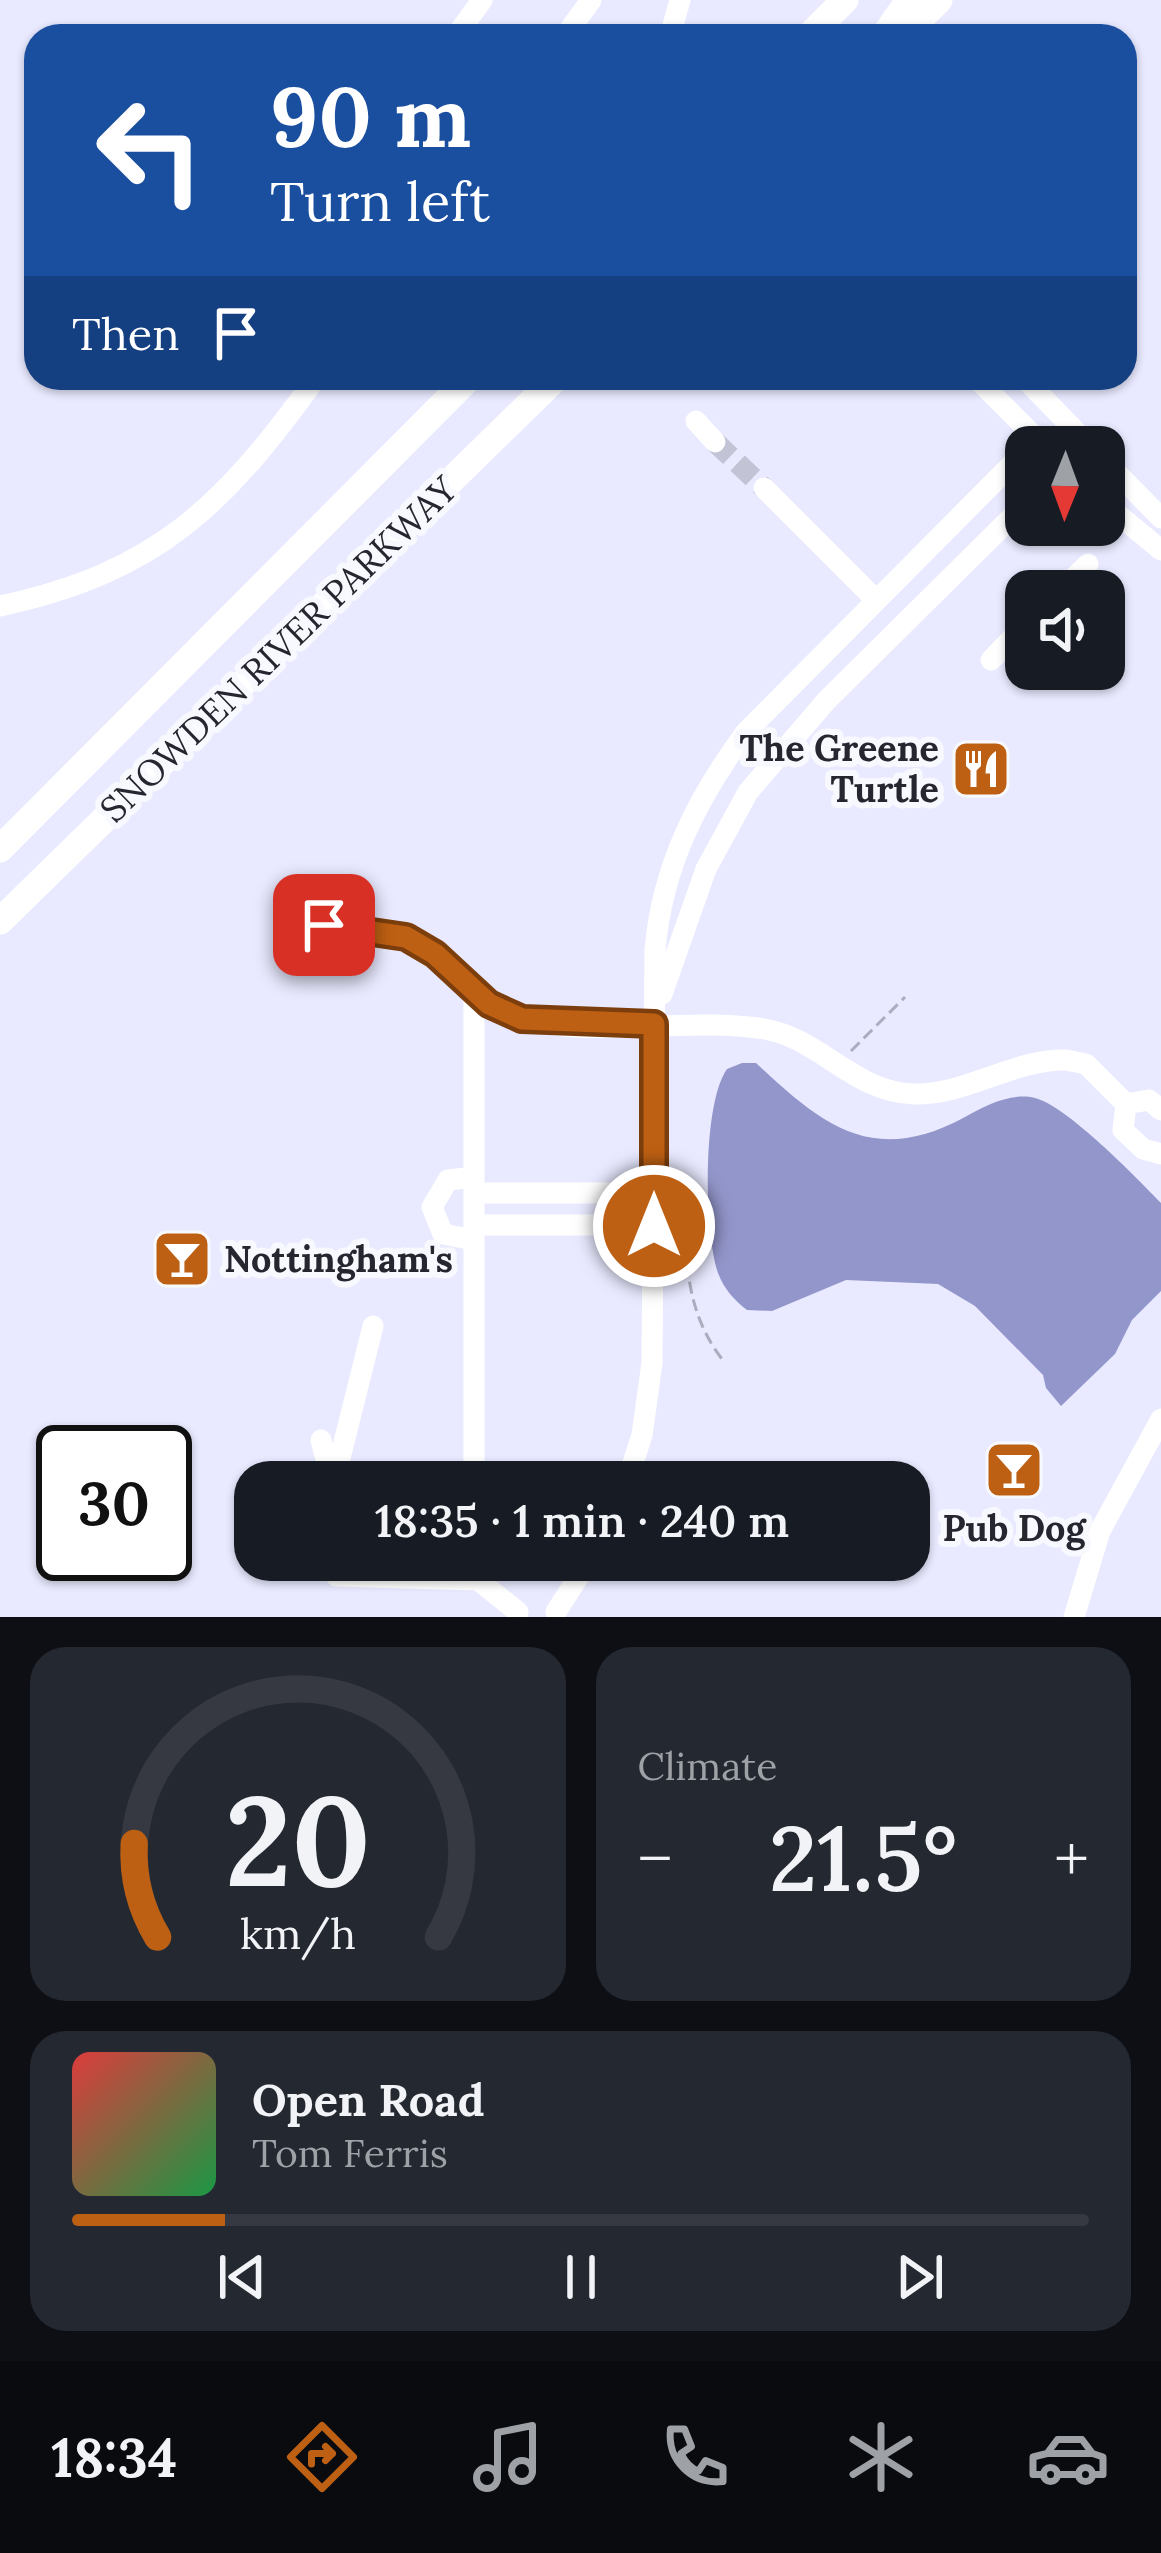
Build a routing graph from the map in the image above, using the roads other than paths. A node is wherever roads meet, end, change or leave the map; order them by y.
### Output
1 (845, 0) edge
2 (939, 0) edge
3 (821, 24) edge
4 (915, 24) edge
5 (307, 390) edge
6 (457, 390) edge
7 (544, 390) edge
8 (986, 390) edge
9 (1036, 390) edge
10 (1061, 416) junction
11 (696, 421) dead end
12 (1017, 426) edge
13 (1052, 426) edge
14 (1070, 426) edge
15 (715, 442) tunnel mouth
16 (1005, 474) edge
17 (1125, 482) edge
18 (764, 488) tunnel mouth
19 (1161, 518) edge
20 (1125, 520) edge
21 (1005, 524) edge
22 (1161, 550) edge
23 (1088, 564) dead end
24 (1082, 570) edge
25 (877, 600) junction
26 (0, 605) edge
27 (1005, 646) edge
28 (991, 660) dead end
29 (801, 674) junction
30 (827, 700) junction
31 (0, 849) edge
32 (0, 921) edge
33 (324, 925) dead end
34 (475, 992) junction
35 (654, 1024) junction
36 (1126, 1104) junction
37 (1161, 1110) edge
38 (1161, 1154) edge
39 (474, 1185) junction
40 (654, 1192) junction
41 (654, 1226) junction
42 (474, 1233) junction
43 (373, 1326) dead end
44 (1161, 1419) edge
45 (321, 1440) dead end
46 (327, 1461) edge
47 (341, 1461) edge
48 (474, 1461) edge
49 (634, 1461) edge
50 (479, 1581) edge
51 (578, 1581) edge
52 (516, 1614) edge
53 (558, 1614) edge
54 (1075, 1617) edge

1 - 3 main road
2 - 4 main road
5 - 26 street
6 - 31 main road, SNOWDEN RIVER PARKWAY
7 - 32 main road, SNOWDEN RIVER PARKWAY
8 - 12 street
9 - 10 street
10 - 13 street
10 - 14 street
11 - 15 street
16 - 25 street
17 - 19 street
18 - 25 street
20 - 22 street
21 - 30 street
23 - 24 street
25 - 29 street
27 - 28 street
29 - 30 street
29 - 35 street
30 - 35 street
33 - 34 street
34 - 35 street
34 - 39 street
35 - 36 street
35 - 40 street
36 - 37 street
36 - 38 street
39 - 40 street
39 - 42 street
39 - 42 street
40 - 41 street
41 - 42 street
41 - 49 street
42 - 48 street
43 - 47 street
44 - 54 street
45 - 46 street
50 - 52 street
51 - 53 street
52 - 53 street

